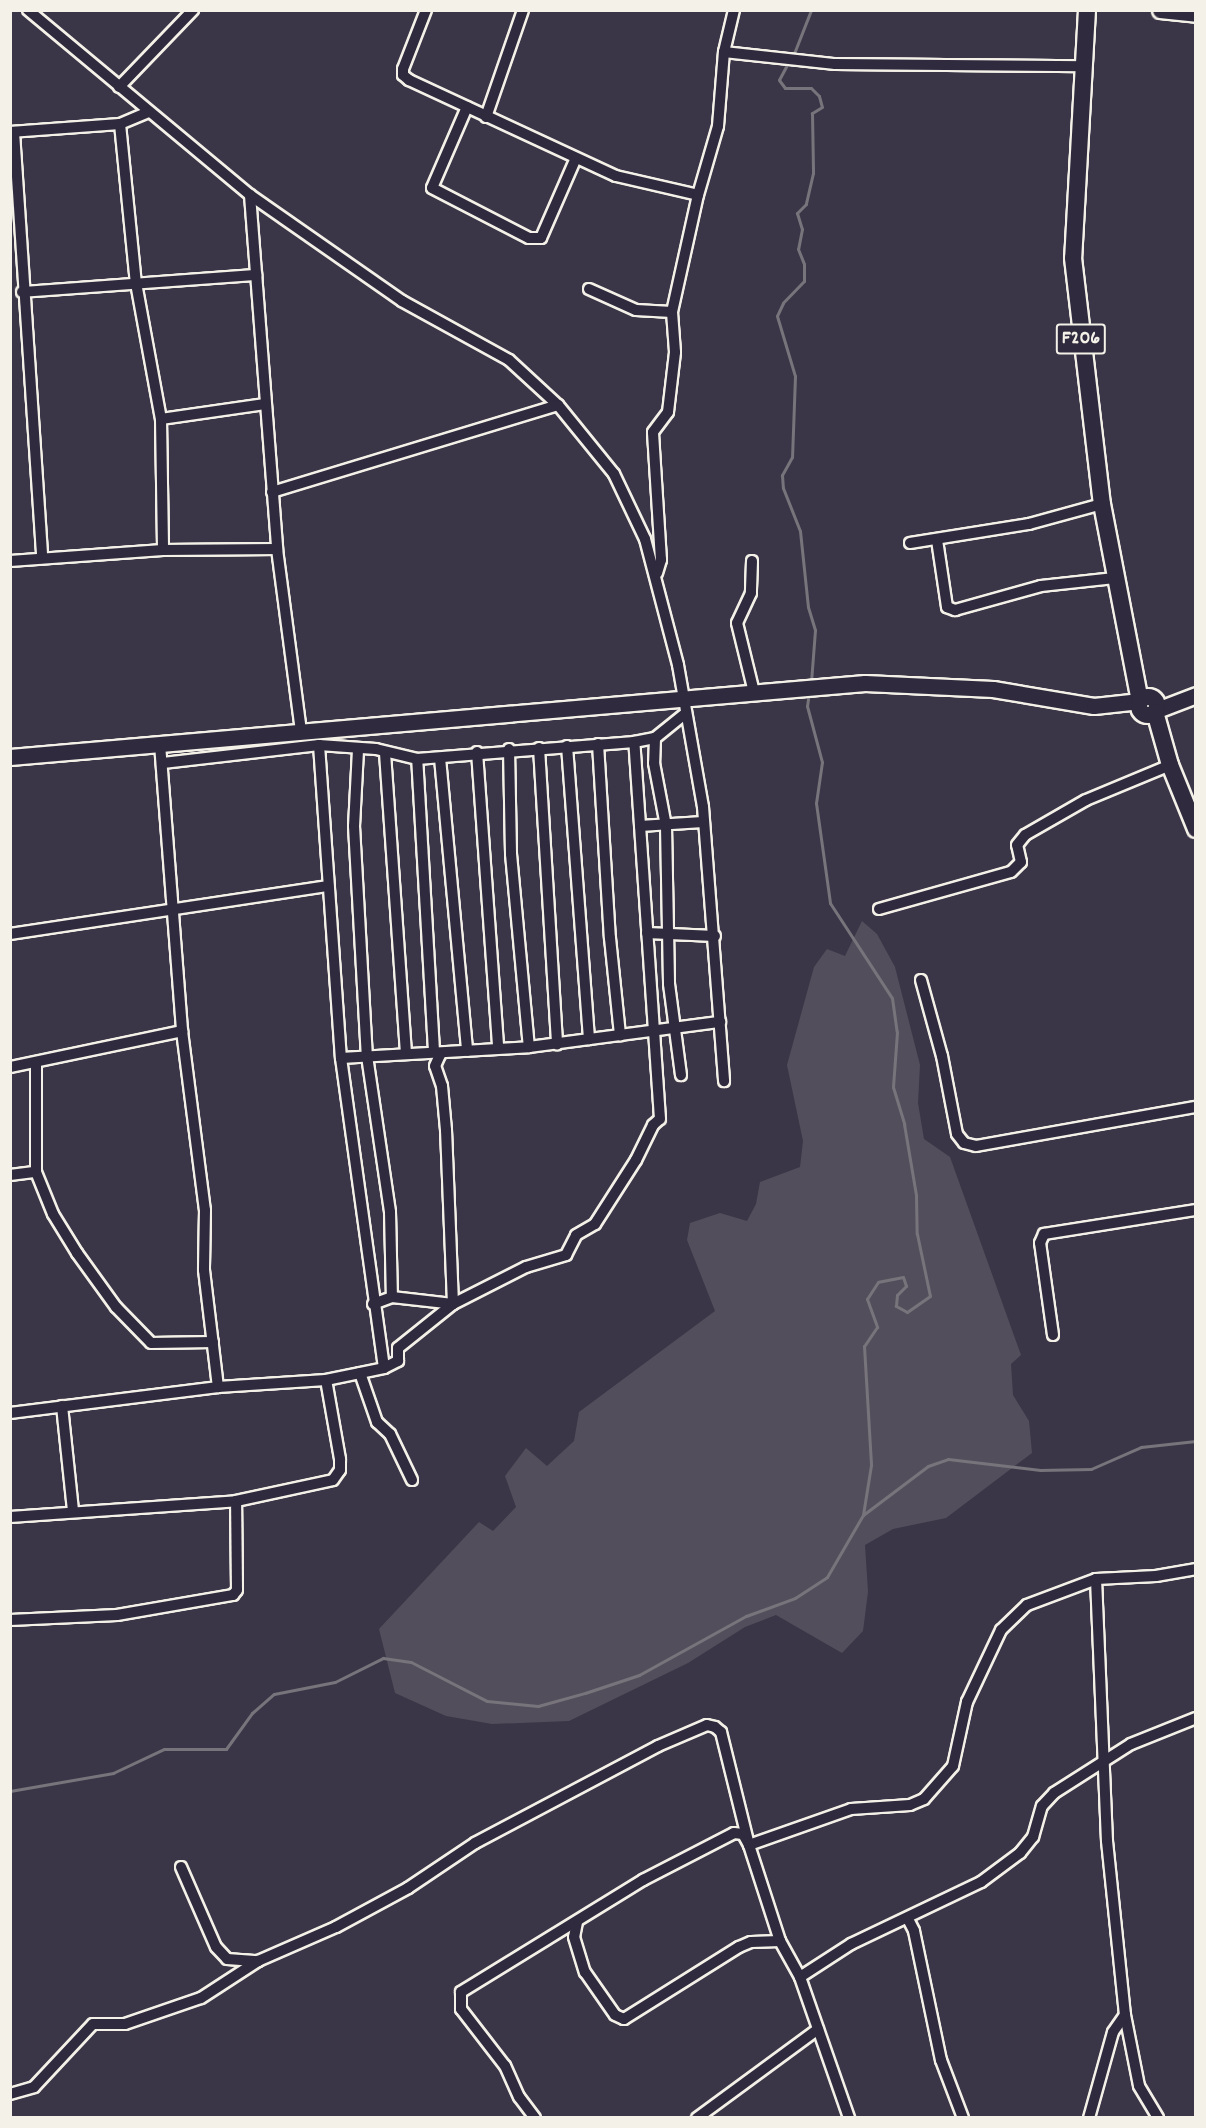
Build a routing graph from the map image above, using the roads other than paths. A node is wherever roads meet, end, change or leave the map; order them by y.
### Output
1 (28, 10) edge
2 (193, 10) edge
3 (426, 10) edge
4 (523, 10) edge
5 (734, 10) edge
6 (1087, 10) edge
7 (1160, 10) edge
8 (1196, 14) edge
9 (724, 52) junction
10 (1085, 66) junction
11 (119, 87) junction
12 (467, 107) junction
13 (148, 112) junction
14 (486, 117) junction
15 (120, 124) junction
16 (12, 132) edge
17 (576, 158) junction
18 (250, 195) junction
19 (698, 195) junction
20 (256, 275) junction
21 (136, 283) junction
22 (589, 289) dead end
23 (22, 292) junction
24 (672, 312) junction
25 (266, 404) junction
26 (558, 405) junction
27 (161, 419) junction
28 (272, 492) junction
29 (1102, 504) junction
30 (937, 540) junction
31 (910, 543) dead end
32 (277, 549) junction
33 (164, 550) junction
34 (42, 558) junction
35 (10, 561) edge
36 (752, 561) dead end
37 (1115, 578) junction
38 (656, 580) junction
39 (754, 692) junction
40 (1195, 696) edge
41 (681, 698) junction
42 (1148, 706) junction
43 (685, 714) junction
44 (301, 731) junction
45 (655, 738) junction
46 (634, 742) junction
47 (160, 744) junction
48 (598, 744) junction
49 (319, 746) junction
50 (567, 746) junction
51 (538, 748) junction
52 (509, 749) junction
53 (358, 750) junction
54 (385, 753) junction
55 (477, 753) junction
56 (10, 757) edge
57 (440, 758) junction
58 (417, 759) junction
59 (1169, 763) junction
60 (163, 764) junction
61 (703, 822) junction
62 (640, 826) junction
63 (666, 826) junction
64 (1196, 829) edge
65 (328, 886) junction
66 (879, 909) dead end
67 (172, 910) junction
68 (668, 932) junction
69 (647, 933) junction
70 (10, 934) edge
71 (715, 936) junction
72 (921, 980) dead end
73 (720, 1022) junction
74 (677, 1028) junction
75 (182, 1031) junction
76 (655, 1031) junction
77 (620, 1035) junction
78 (589, 1039) junction
79 (557, 1044) junction
80 (529, 1047) junction
81 (498, 1048) junction
82 (434, 1051) junction
83 (467, 1051) junction
84 (405, 1052) junction
85 (367, 1056) junction
86 (341, 1058) junction
87 (36, 1064) junction
88 (10, 1067) edge
89 (681, 1075) dead end
90 (724, 1081) dead end
91 (1196, 1107) edge
92 (36, 1172) junction
93 (10, 1175) edge
94 (1196, 1210) edge
95 (392, 1297) junction
96 (373, 1304) junction
97 (453, 1304) junction
98 (1053, 1335) dead end
99 (213, 1342) junction
100 (384, 1368) junction
101 (360, 1373) junction
102 (326, 1380) junction
103 (218, 1387) junction
104 (62, 1406) junction
105 (10, 1413) edge
106 (412, 1480) dead end
107 (236, 1501) junction
108 (73, 1510) junction
109 (10, 1517) edge
110 (1196, 1569) edge
111 (1096, 1579) junction
112 (10, 1620) edge
113 (1196, 1718) edge
114 (1104, 1762) junction
115 (749, 1845) junction
116 (181, 1867) dead end
117 (908, 1919) junction
118 (577, 1922) junction
119 (560, 1931) junction
120 (574, 1937) junction
121 (780, 1941) junction
122 (258, 1960) junction
123 (800, 1977) junction
124 (1125, 2015) junction
125 (818, 2029) junction
126 (10, 2094) edge
127 (535, 2118) edge
128 (697, 2118) edge
129 (849, 2118) edge
130 (963, 2118) edge
131 (1089, 2118) edge
132 (1158, 2118) edge

1 - 11 street
2 - 11 street
3 - 12 street
4 - 14 street
5 - 9 street
6 - 10 main road, F206
7 - 8 main road
9 - 10 street
9 - 19 street
10 - 29 main road, F206
11 - 13 street
12 - 14 street
12 - 17 street
13 - 15 street
13 - 18 street
14 - 17 street
15 - 16 street
15 - 21 street
16 - 23 street
17 - 19 street
18 - 20 street
18 - 26 street
19 - 24 street
20 - 21 street
20 - 25 street
21 - 23 street
21 - 27 street
22 - 24 street
23 - 34 street
24 - 38 street
25 - 27 street
25 - 28 street
26 - 28 street
26 - 38 street
27 - 33 street
28 - 32 street
29 - 30 street
29 - 37 main road, F206
30 - 31 street
30 - 37 street
32 - 33 street
32 - 44 street
33 - 34 street
34 - 35 street
36 - 39 street
37 - 42 main road, F206
38 - 41 street
39 - 41 main road
39 - 42 main road
40 - 42 main road
41 - 43 street
41 - 44 main road
42 - 59 main road, F206
43 - 45 street
43 - 61 street
44 - 47 main road
45 - 46 street
45 - 63 street
46 - 48 street
46 - 62 street
47 - 56 main road
47 - 60 street
48 - 50 street
48 - 77 street
49 - 53 street
49 - 60 street
49 - 65 street
50 - 51 street
50 - 78 street
51 - 52 street
51 - 79 street
52 - 55 street
52 - 80 street
53 - 54 street
53 - 85 street
54 - 58 street
54 - 84 street
55 - 57 street
55 - 81 street
57 - 58 street
57 - 83 street
58 - 82 street
59 - 64 main road, F206
59 - 66 street
60 - 67 street
61 - 63 street
61 - 71 street
62 - 63 street
62 - 69 street
63 - 68 street
65 - 67 street
65 - 86 street
67 - 70 street
67 - 75 street
68 - 69 street
68 - 71 street
68 - 74 street
69 - 76 street
71 - 73 street
72 - 91 street
73 - 74 street
73 - 90 street
74 - 76 street
74 - 89 street
75 - 87 street
75 - 99 street
76 - 77 street
76 - 97 street
77 - 78 street
78 - 79 street
79 - 80 street
80 - 81 street
81 - 83 street
82 - 83 street
82 - 84 street
82 - 97 street
84 - 85 street
85 - 86 street
85 - 95 street
86 - 96 street
87 - 88 street
87 - 92 street
92 - 93 street
92 - 99 street
94 - 98 street
95 - 96 street
95 - 97 street
96 - 100 street
97 - 100 street
99 - 103 street
100 - 101 street
101 - 102 street
101 - 106 street
102 - 103 street
102 - 107 street
103 - 104 street
104 - 105 street
104 - 108 street
107 - 108 street
107 - 112 street
108 - 109 street
110 - 111 street
111 - 114 street
111 - 115 street
113 - 114 street
114 - 117 street
114 - 124 street
115 - 118 street
115 - 121 street
115 - 122 street
116 - 122 street
117 - 123 street
117 - 130 street
118 - 119 street
118 - 120 street
119 - 120 street
119 - 127 street
120 - 121 street
121 - 123 street
122 - 126 street
123 - 125 street
124 - 131 street
124 - 132 street
125 - 128 street
125 - 129 street

